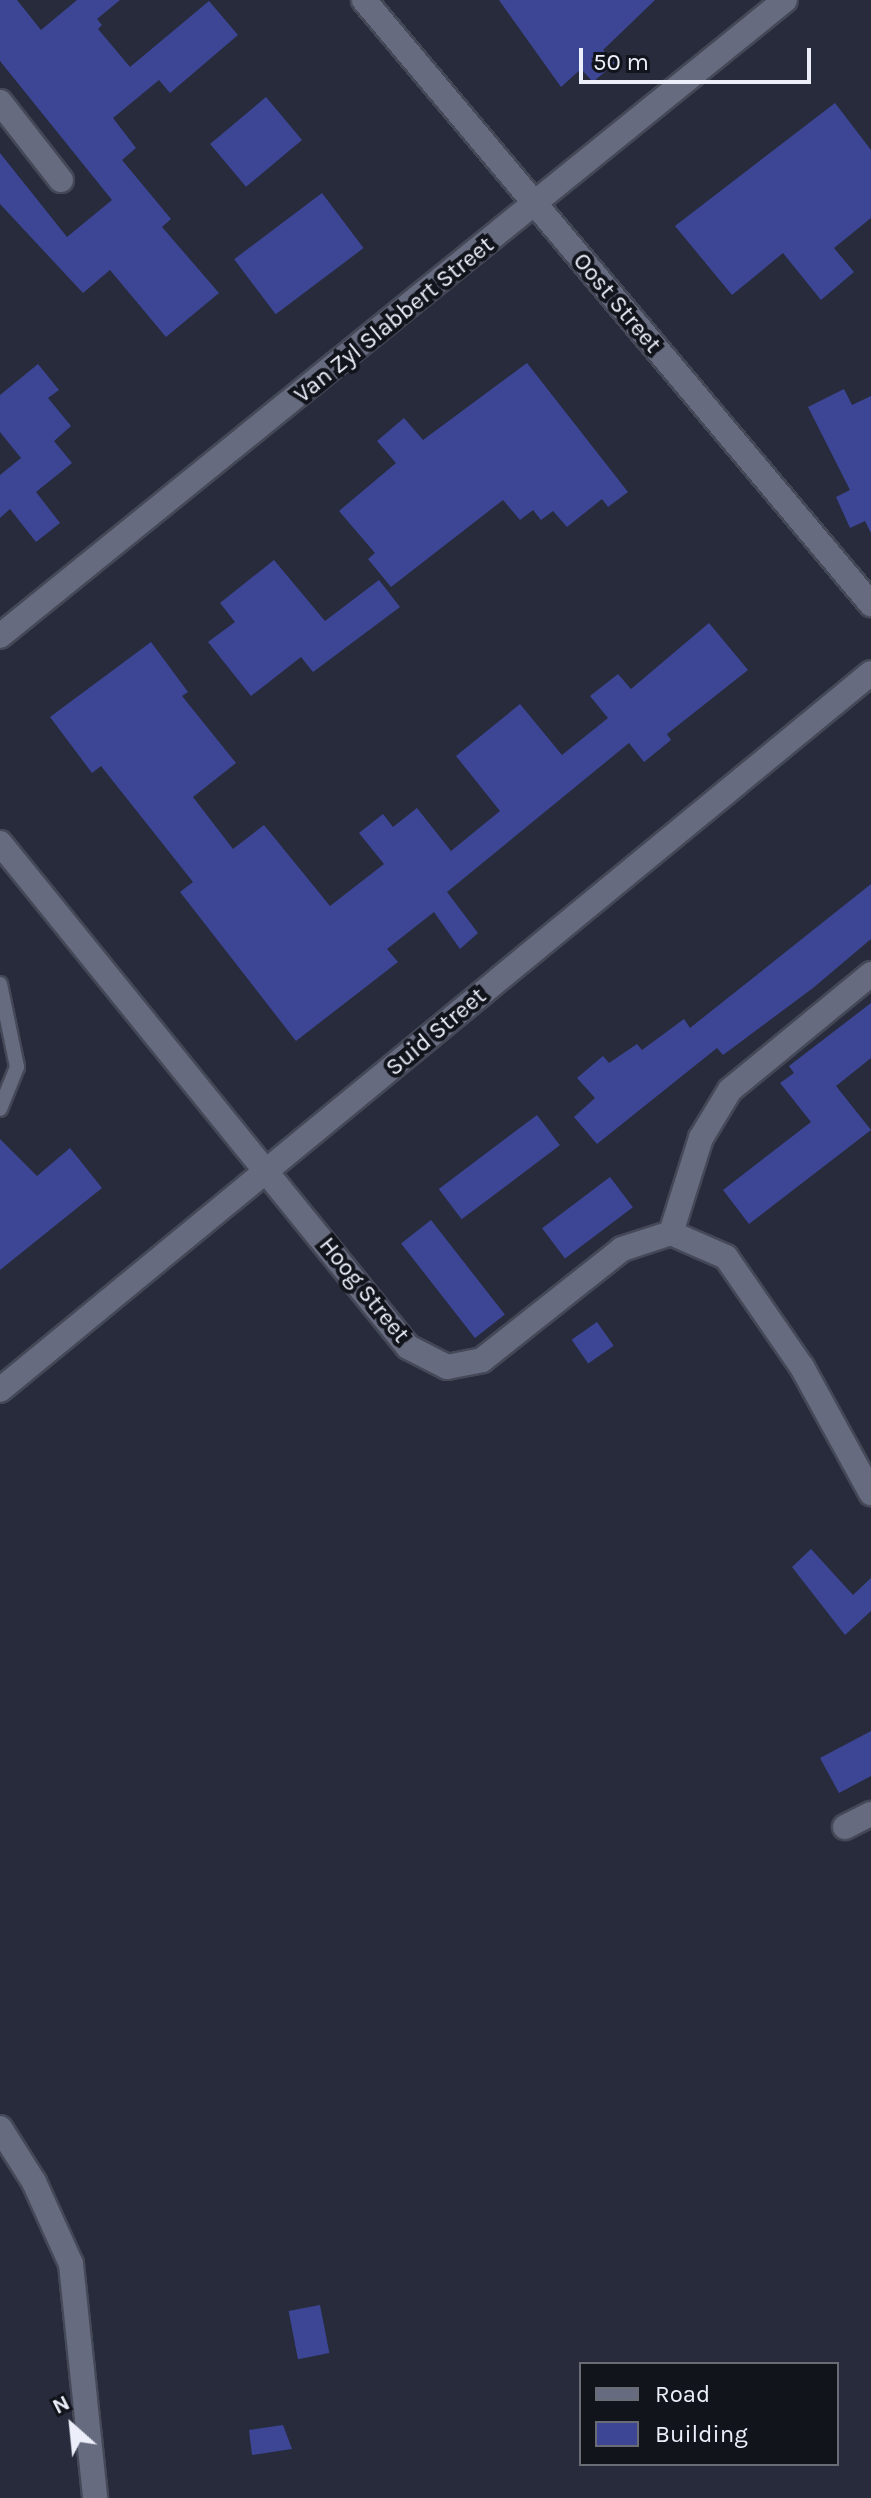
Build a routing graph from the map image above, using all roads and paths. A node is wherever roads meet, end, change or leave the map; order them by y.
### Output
1 (364, 0) edge
2 (785, 0) edge
3 (0, 102) edge
4 (61, 180) dead end
5 (536, 207) junction
6 (871, 604) edge
7 (0, 636) edge
8 (871, 673) edge
9 (0, 843) edge
10 (871, 974) edge
11 (1, 993) edge
12 (0, 1109) edge
13 (267, 1171) junction
14 (671, 1233) junction
15 (0, 1390) edge
16 (871, 1493) edge
17 (871, 1814) edge
18 (845, 1827) dead end
19 (0, 2128) edge
20 (95, 2498) edge

1 - 5 street, Oost Street
2 - 5 street, Van Zyl Slabbert Street
3 - 4 street
5 - 6 street, Oost Street
5 - 7 street, Van Zyl Slabbert Street
8 - 13 street, Suid Street
9 - 13 street, Hoog Street
10 - 14 street
11 - 12 lane
13 - 14 street, Hoog Street
13 - 15 street, Suid Street
14 - 16 street
17 - 18 street
19 - 20 street

